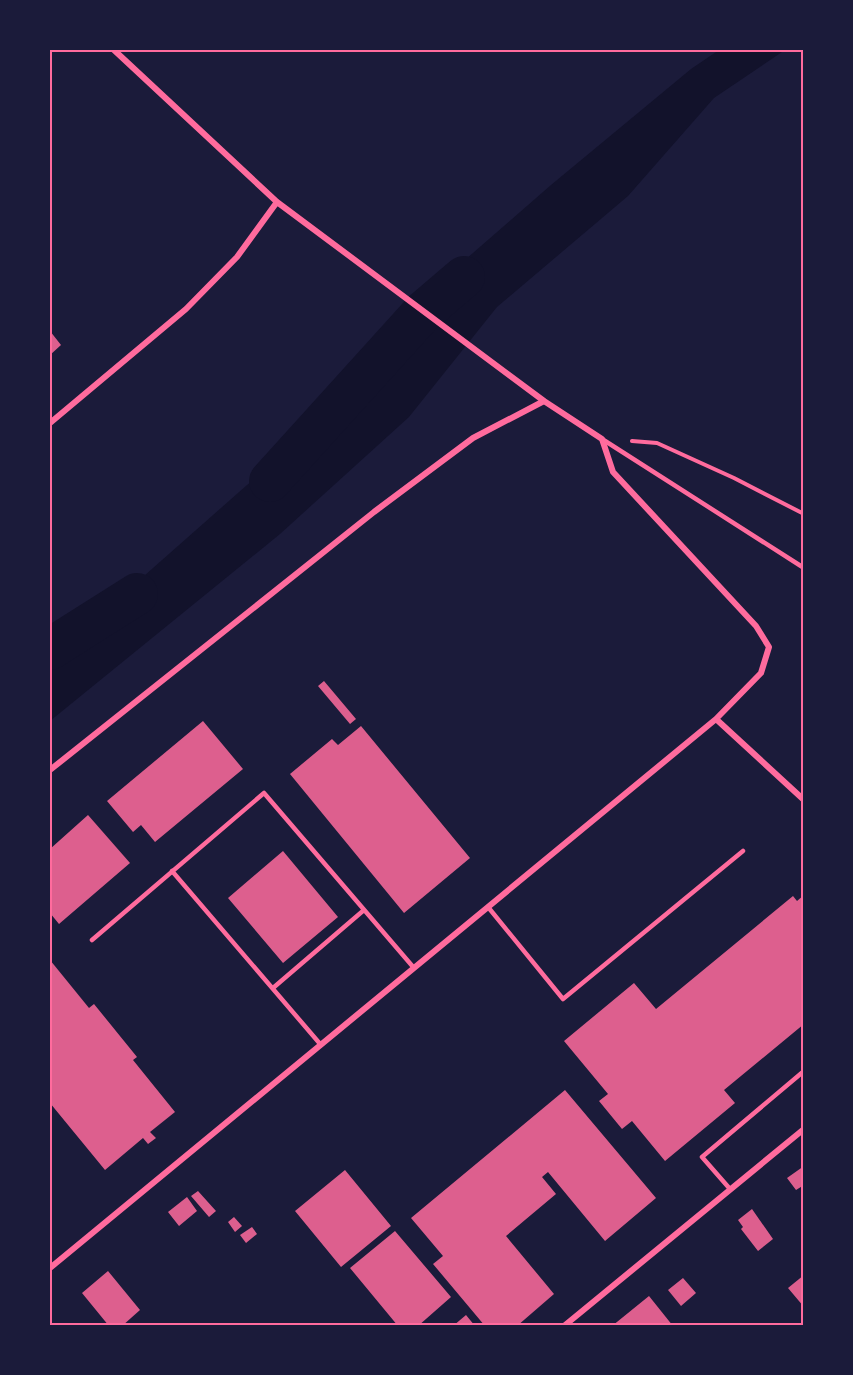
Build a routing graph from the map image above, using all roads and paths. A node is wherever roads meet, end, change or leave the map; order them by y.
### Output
1 (114, 50) edge
2 (278, 202) junction
3 (544, 401) junction
4 (50, 423) edge
5 (602, 439) junction
6 (804, 514) edge
7 (804, 568) edge
8 (716, 720) junction
9 (50, 770) edge
10 (804, 800) edge
11 (743, 851) dead end
12 (172, 871) junction
13 (488, 907) junction
14 (364, 910) junction
15 (92, 940) dead end
16 (414, 968) junction
17 (273, 988) junction
18 (321, 1045) junction
19 (804, 1071) edge
20 (804, 1129) edge
21 (730, 1189) junction
22 (50, 1268) edge
23 (564, 1326) edge

1 - 2 street
2 - 3 street
2 - 4 street
3 - 5 street
3 - 9 street
5 - 6 path
5 - 7 lane
5 - 8 street
8 - 10 street
8 - 13 street
11 - 13 lane
12 - 14 lane
12 - 15 lane
12 - 17 lane
13 - 16 street
14 - 16 lane
14 - 17 lane
16 - 18 street
17 - 18 lane
18 - 22 street
19 - 21 lane
20 - 21 street
21 - 23 street

